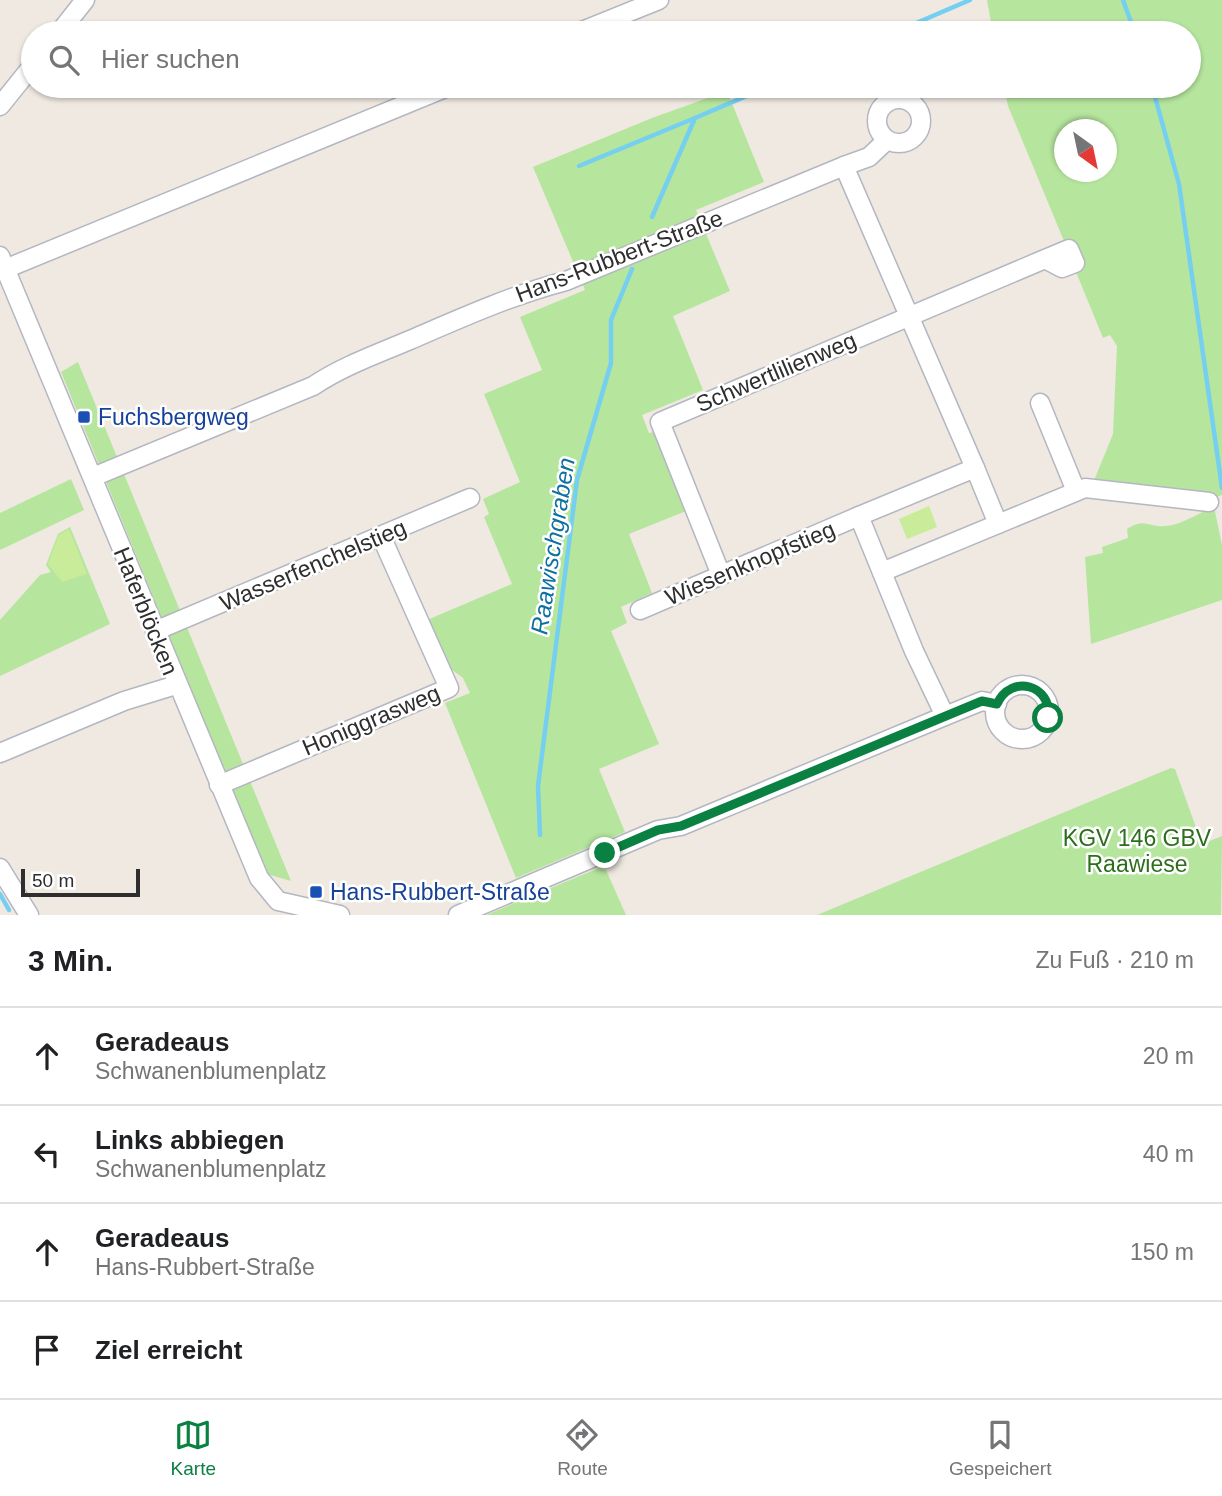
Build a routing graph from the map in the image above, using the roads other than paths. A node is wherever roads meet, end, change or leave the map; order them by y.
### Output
1 (85, 0) edge
2 (659, 0) edge
3 (637, 4) edge
4 (68, 21) edge
5 (602, 21) edge
6 (21, 80) edge
7 (420, 98) edge
8 (0, 106) edge
9 (887, 140) dead end
10 (844, 166) junction
11 (1045, 258) dead end
12 (3, 263) edge
13 (909, 316) junction
14 (1040, 403) dead end
15 (975, 468) junction
16 (93, 477) junction
17 (1076, 491) junction
18 (470, 498) dead end
19 (1209, 502) dead end
20 (859, 516) junction
21 (998, 524) junction
22 (381, 536) junction
23 (882, 572) junction
24 (722, 575) junction
25 (640, 610) dead end
26 (155, 631) junction
27 (176, 685) junction
28 (997, 704) dead end
29 (945, 716) junction
30 (0, 753) edge
31 (219, 785) junction
32 (0, 868) edge
33 (283, 909) edge
34 (29, 915) edge
35 (340, 915) edge
36 (458, 915) edge

1 - 4 street
2 - 3 street
3 - 5 street
6 - 8 street
7 - 12 street
9 - 10 street, Hans-Rubbert-Straße
10 - 13 street
10 - 16 street, Hans-Rubbert-Straße
11 - 13 street, Schwertlilienweg
12 - 16 street, Haferblöcken
13 - 15 street
13 - 24 street, Schwertlilienweg
14 - 17 street
15 - 20 street
15 - 21 street
16 - 26 street, Haferblöcken
17 - 19 street
17 - 21 street
18 - 22 street, Wasserfenchelstieg
20 - 23 street
20 - 24 street, Wiesenknopfstieg
21 - 23 street
22 - 26 street, Wasserfenchelstieg
22 - 31 street, Honiggrasweg
23 - 29 street
24 - 25 street, Wiesenknopfstieg
26 - 27 street, Haferblöcken
27 - 30 street
27 - 31 street, Haferblöcken
28 - 29 street
29 - 36 street
31 - 33 street, Haferblöcken
32 - 34 street
33 - 35 street, Haferblöcken

